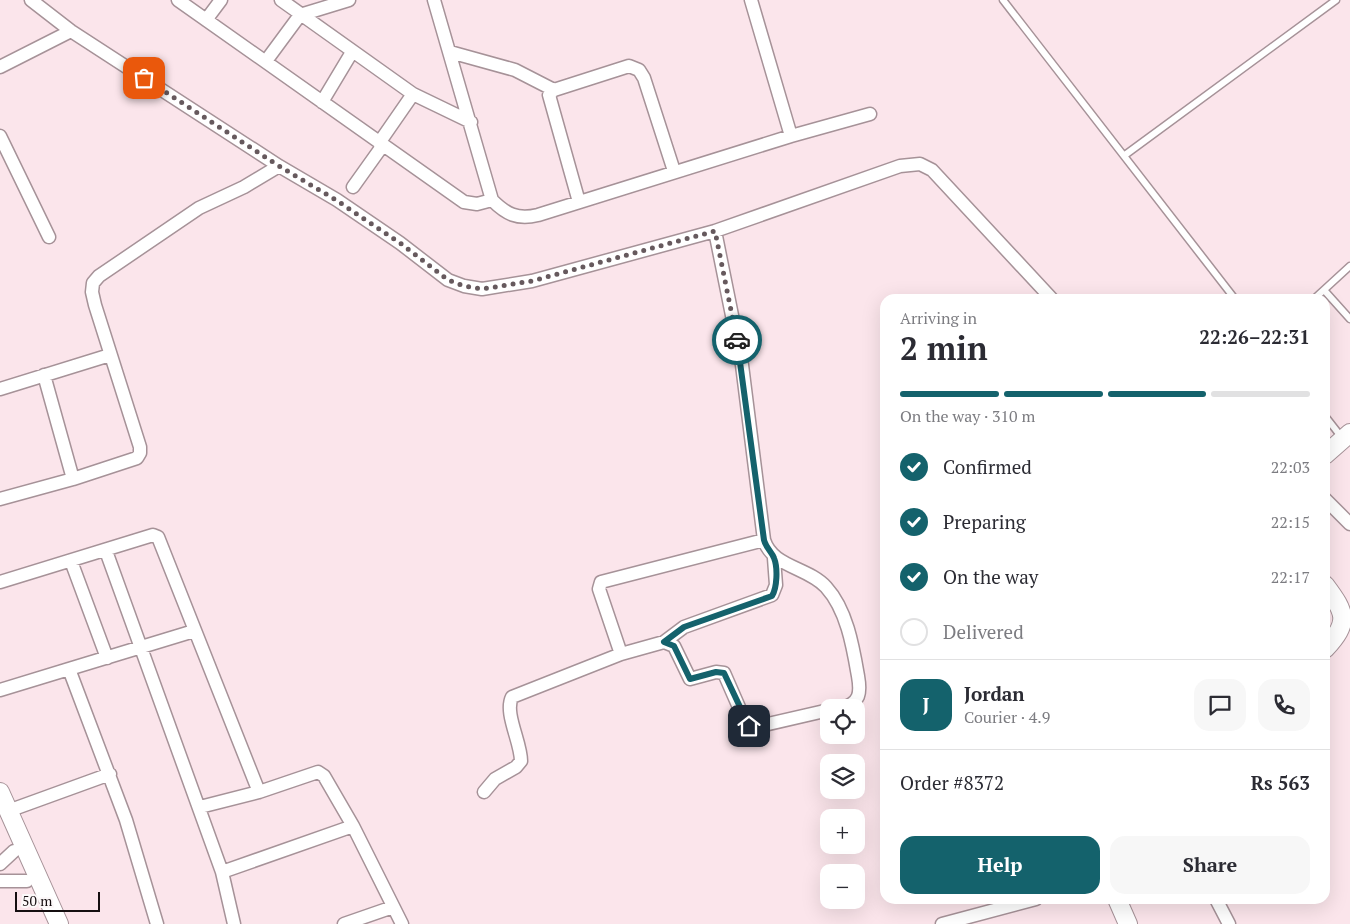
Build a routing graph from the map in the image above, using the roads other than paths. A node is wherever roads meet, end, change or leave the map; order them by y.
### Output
1 (31, 0) edge
2 (178, 0) edge
3 (221, 0) edge
4 (281, 0) edge
5 (348, 0) edge
6 (434, 0) edge
7 (751, 0) edge
8 (1336, 0) edge
9 (1005, 1) edge
10 (300, 15) junction
11 (206, 20) junction
12 (72, 32) junction
13 (352, 52) junction
14 (450, 52) junction
15 (266, 61) junction
16 (0, 67) edge
17 (554, 90) junction
18 (412, 94) junction
19 (322, 102) junction
20 (870, 114) dead end
21 (471, 122) junction
22 (0, 136) edge
23 (790, 136) junction
24 (381, 144) junction
25 (1126, 155) junction
26 (279, 166) junction
27 (674, 171) junction
28 (353, 186) dead end
29 (492, 200) junction
30 (579, 202) junction
31 (715, 231) junction
32 (49, 237) dead end
33 (1350, 266) edge
34 (1324, 290) junction
35 (1047, 294) edge
36 (1231, 294) edge
37 (1320, 294) edge
38 (1328, 294) edge
39 (1330, 297) edge
40 (1350, 319) edge
41 (110, 355) junction
42 (44, 375) junction
43 (0, 389) edge
44 (1330, 421) edge
45 (1347, 436) edge
46 (1330, 450) edge
47 (72, 479) junction
48 (1, 496) edge
49 (1330, 504) edge
50 (1350, 524) edge
51 (764, 540) junction
52 (106, 551) junction
53 (774, 558) junction
54 (71, 561) junction
55 (0, 582) edge
56 (1330, 590) edge
57 (1344, 604) edge
58 (194, 631) junction
59 (664, 642) junction
60 (1330, 643) edge
61 (141, 648) junction
62 (621, 654) junction
63 (106, 658) junction
64 (69, 670) junction
65 (0, 690) edge
66 (858, 699) edge
67 (820, 712) edge
68 (110, 774) junction
69 (0, 792) edge
70 (259, 792) junction
71 (484, 792) dead end
72 (200, 807) junction
73 (4, 815) edge
74 (353, 826) junction
75 (14, 851) junction
76 (0, 864) edge
77 (222, 872) junction
78 (0, 881) edge
79 (27, 881) junction
80 (1017, 904) edge
81 (1119, 904) edge
82 (1219, 904) edge
83 (393, 907) junction
84 (46, 924) edge
85 (59, 924) edge
86 (157, 924) edge
87 (234, 924) edge
88 (344, 924) edge
89 (402, 924) edge
90 (942, 924) edge
91 (1128, 924) edge
92 (1229, 924) edge

1 - 12 street
2 - 11 street
3 - 11 street
4 - 10 street
5 - 10 street
6 - 14 street
7 - 23 street
8 - 25 lane
9 - 25 lane
10 - 13 street
10 - 15 street
11 - 15 street
12 - 16 street
12 - 26 street
13 - 18 street
13 - 19 street
14 - 17 street
14 - 21 street
15 - 19 street
17 - 27 street
17 - 30 street
18 - 21 street
18 - 24 street
19 - 24 street
20 - 23 street
21 - 29 street
22 - 32 street
23 - 27 street
24 - 28 street
24 - 29 street
25 - 36 lane
26 - 31 street
26 - 41 street
27 - 30 street
29 - 30 street
31 - 35 street
31 - 51 street
33 - 34 lane
34 - 37 lane
34 - 38 lane
39 - 40 lane
41 - 42 street
41 - 47 street
42 - 43 street
42 - 47 street
44 - 45 lane
45 - 46 street
47 - 48 street
49 - 50 street
51 - 53 street
51 - 62 street
52 - 54 street
52 - 58 street
52 - 61 street
53 - 59 street
53 - 66 street
54 - 55 street
54 - 63 street
56 - 57 street
57 - 60 street
58 - 61 street
58 - 70 street
59 - 62 street
59 - 67 street
61 - 63 street
61 - 72 street
62 - 71 street
63 - 64 street
64 - 65 street
64 - 68 street
68 - 73 street
68 - 86 street
69 - 73 street
70 - 72 street
70 - 74 street
72 - 77 street
73 - 75 street
73 - 85 street
74 - 77 street
74 - 83 street
75 - 76 street
75 - 79 street
77 - 87 street
78 - 79 street
79 - 84 street
80 - 90 street
81 - 91 street
82 - 92 street
83 - 88 street
83 - 89 street

